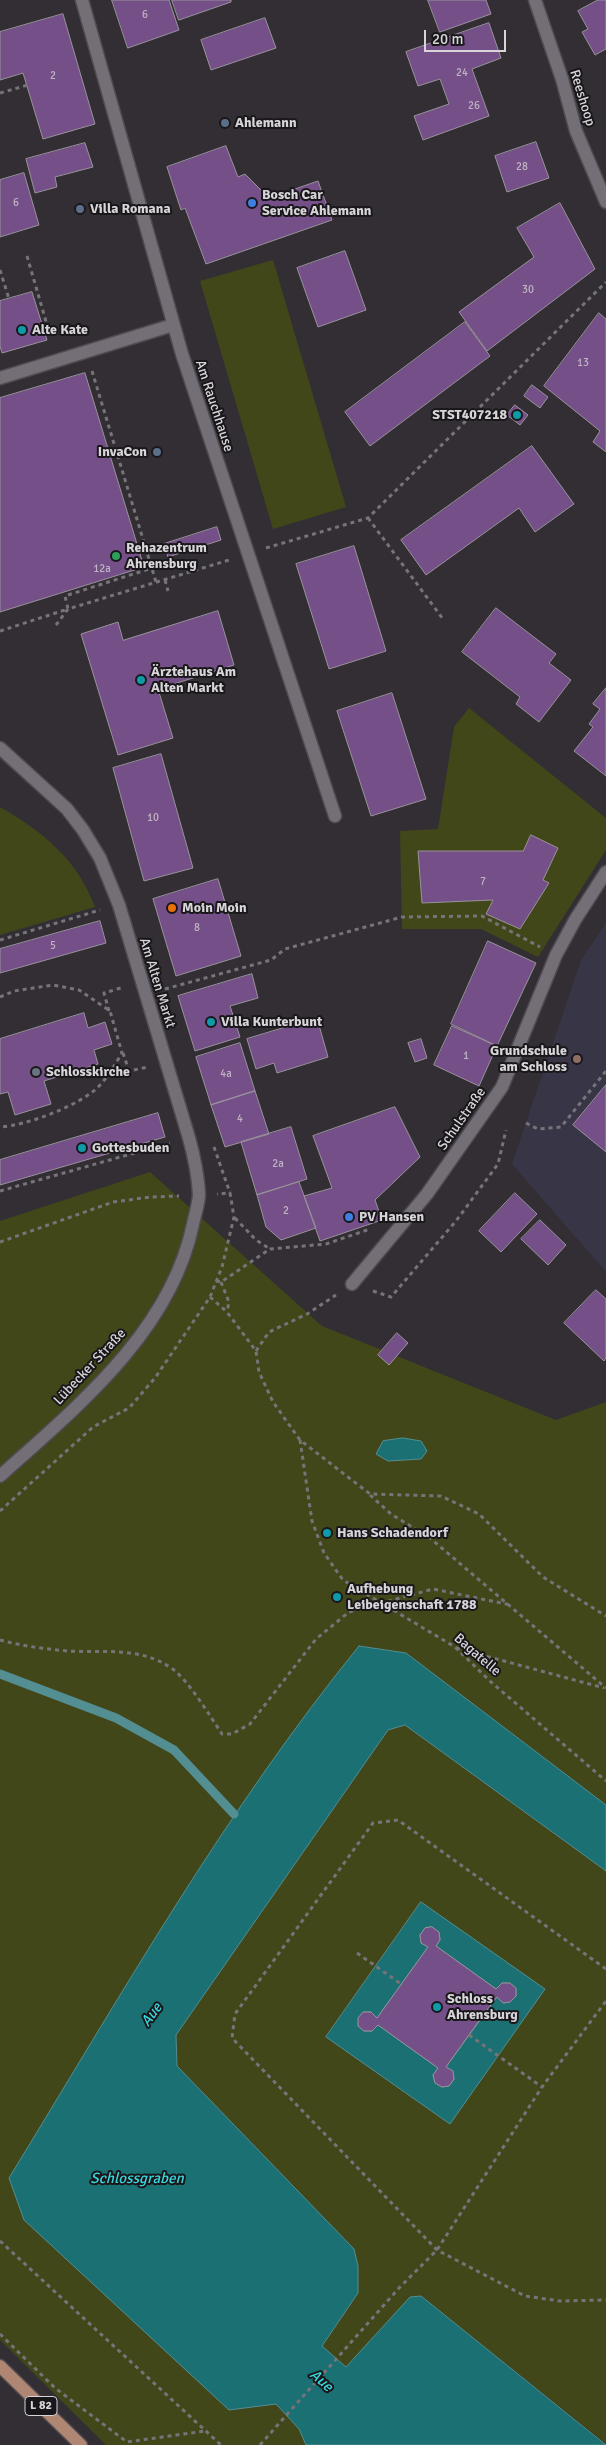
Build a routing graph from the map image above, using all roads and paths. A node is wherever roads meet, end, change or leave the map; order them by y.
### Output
1 (82, 0) edge
2 (535, 0) edge
3 (28, 85) dead end
4 (0, 93) edge
5 (606, 202) edge
6 (27, 256) dead end
7 (0, 270) edge
8 (606, 282) edge
9 (8, 299) dead end
10 (47, 324) dead end
11 (173, 325) junction
12 (86, 352) junction
13 (0, 378) edge
14 (368, 518) junction
15 (246, 554) junction
16 (152, 568) junction
17 (165, 580) junction
18 (156, 582) junction
19 (168, 591) dead end
20 (68, 609) junction
21 (443, 618) dead end
22 (56, 625) dead end
23 (0, 631) edge
24 (0, 748) edge
25 (335, 816) dead end
26 (606, 872) edge
27 (119, 905) junction
28 (0, 940) edge
29 (543, 949) dead end
30 (166, 989) dead end
31 (104, 994) dead end
32 (0, 997) edge
33 (110, 1012) junction
34 (122, 1053) junction
35 (129, 1071) dead end
36 (606, 1071) edge
37 (526, 1123) dead end
38 (0, 1127) edge
39 (506, 1130) dead end
40 (189, 1138) junction
41 (0, 1191) edge
42 (199, 1196) junction
43 (234, 1218) dead end
44 (393, 1235) junction
45 (0, 1242) edge
46 (270, 1249) junction
47 (183, 1263) joint
48 (216, 1281) dead end
49 (221, 1282) junction
50 (352, 1284) junction
51 (210, 1297) dead end
52 (227, 1312) junction
53 (256, 1351) junction
54 (300, 1440) junction
55 (0, 1476) edge
56 (370, 1494) junction
57 (381, 1604) junction
58 (511, 1605) junction
59 (606, 1616) edge
60 (0, 1640) edge
61 (455, 1647) junction
62 (606, 1688) edge
63 (606, 1781) edge
64 (357, 1953) dead end
65 (606, 1969) edge
66 (401, 1984) dead end
67 (606, 2001) edge
68 (468, 2035) dead end
69 (542, 2087) junction
70 (0, 2241) edge
71 (437, 2250) junction
72 (606, 2300) edge
73 (0, 2334) edge
74 (0, 2366) edge
75 (206, 2431) junction
76 (81, 2445) edge
77 (221, 2445) edge
78 (260, 2445) edge

1 - 11 street, Am Rauchhause
2 - 5 street, Reeshoop
3 - 4 path
6 - 10 path
7 - 9 path
8 - 14 path
11 - 12 street
11 - 15 street, Am Rauchhause
12 - 13 street
12 - 16 path
14 - 15 path
14 - 21 path
15 - 17 path
15 - 25 street, Am Rauchhause
16 - 18 path
16 - 20 path
17 - 18 path
17 - 19 path
18 - 20 path
20 - 22 path
20 - 23 path
24 - 27 street, Am Alten Markt
26 - 44 street, Schulstraße
27 - 28 path
27 - 40 street, Am Alten Markt
29 - 30 path
31 - 33 path
32 - 33 path
33 - 34 path
34 - 35 path
34 - 38 path
36 - 37 path
39 - 50 path
40 - 41 path
40 - 42 street, Am Alten Markt
42 - 45 path
42 - 47 street, Am Alten Markt
43 - 46 path
44 - 46 path
44 - 50 street, Schulstraße
46 - 49 path
47 - 55 street, Lübecker Straße
48 - 49 path
49 - 52 path
50 - 53 path
51 - 52 path, Bagatelle
52 - 53 path, Bagatelle
53 - 54 path, Bagatelle
54 - 56 path, Bagatelle
54 - 57 path, Bagatelle
56 - 58 path, Bagatelle
56 - 59 path
57 - 58 path
57 - 60 path
57 - 61 path, Bagatelle
58 - 62 path
61 - 62 path
61 - 63 path, Bagatelle
64 - 66 path
65 - 71 path
67 - 69 path
68 - 69 path
69 - 71 path
70 - 75 path
71 - 72 path
71 - 78 path
73 - 75 path
74 - 76 main road, L 82
75 - 77 path

